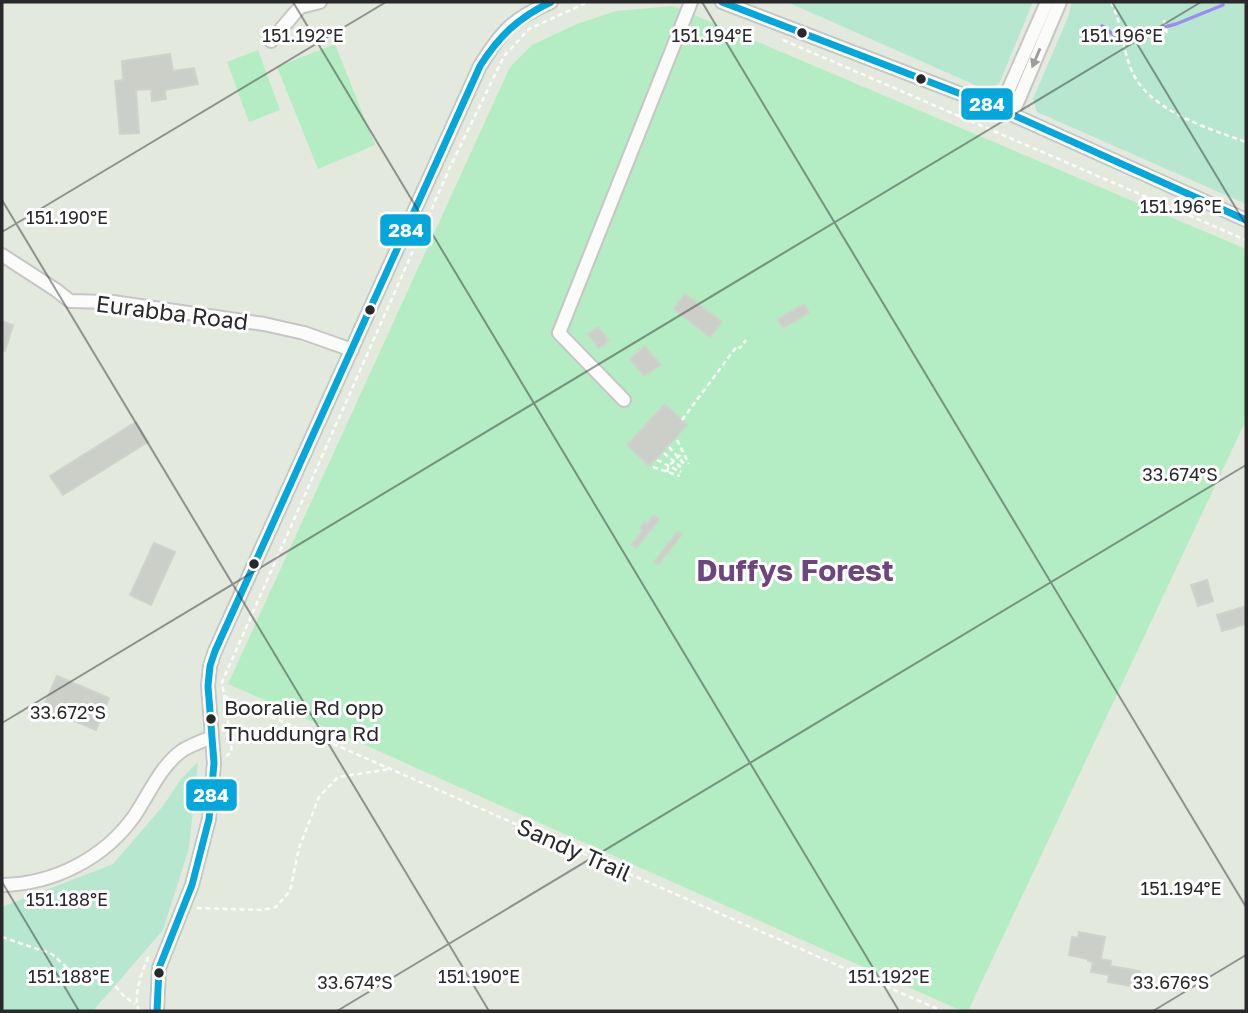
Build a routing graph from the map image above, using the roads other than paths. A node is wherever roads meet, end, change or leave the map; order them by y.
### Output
1 (320, 2) edge
2 (551, 2) edge
3 (691, 2) edge
4 (722, 2) edge
5 (1047, 2) edge
6 (1060, 2) edge
7 (271, 41) dead end
8 (1006, 112) junction
9 (1246, 220) edge
10 (2, 255) edge
11 (352, 350) junction
12 (624, 401) dead end
13 (212, 737) junction
14 (2, 885) edge
15 (157, 1011) edge

1 - 7 street
2 - 11 street
3 - 12 street
4 - 8 street
5 - 8 street
6 -> 8 street
8 - 9 street
10 - 11 street, Eurabba Road
11 - 13 street
13 - 14 street
13 - 15 street

